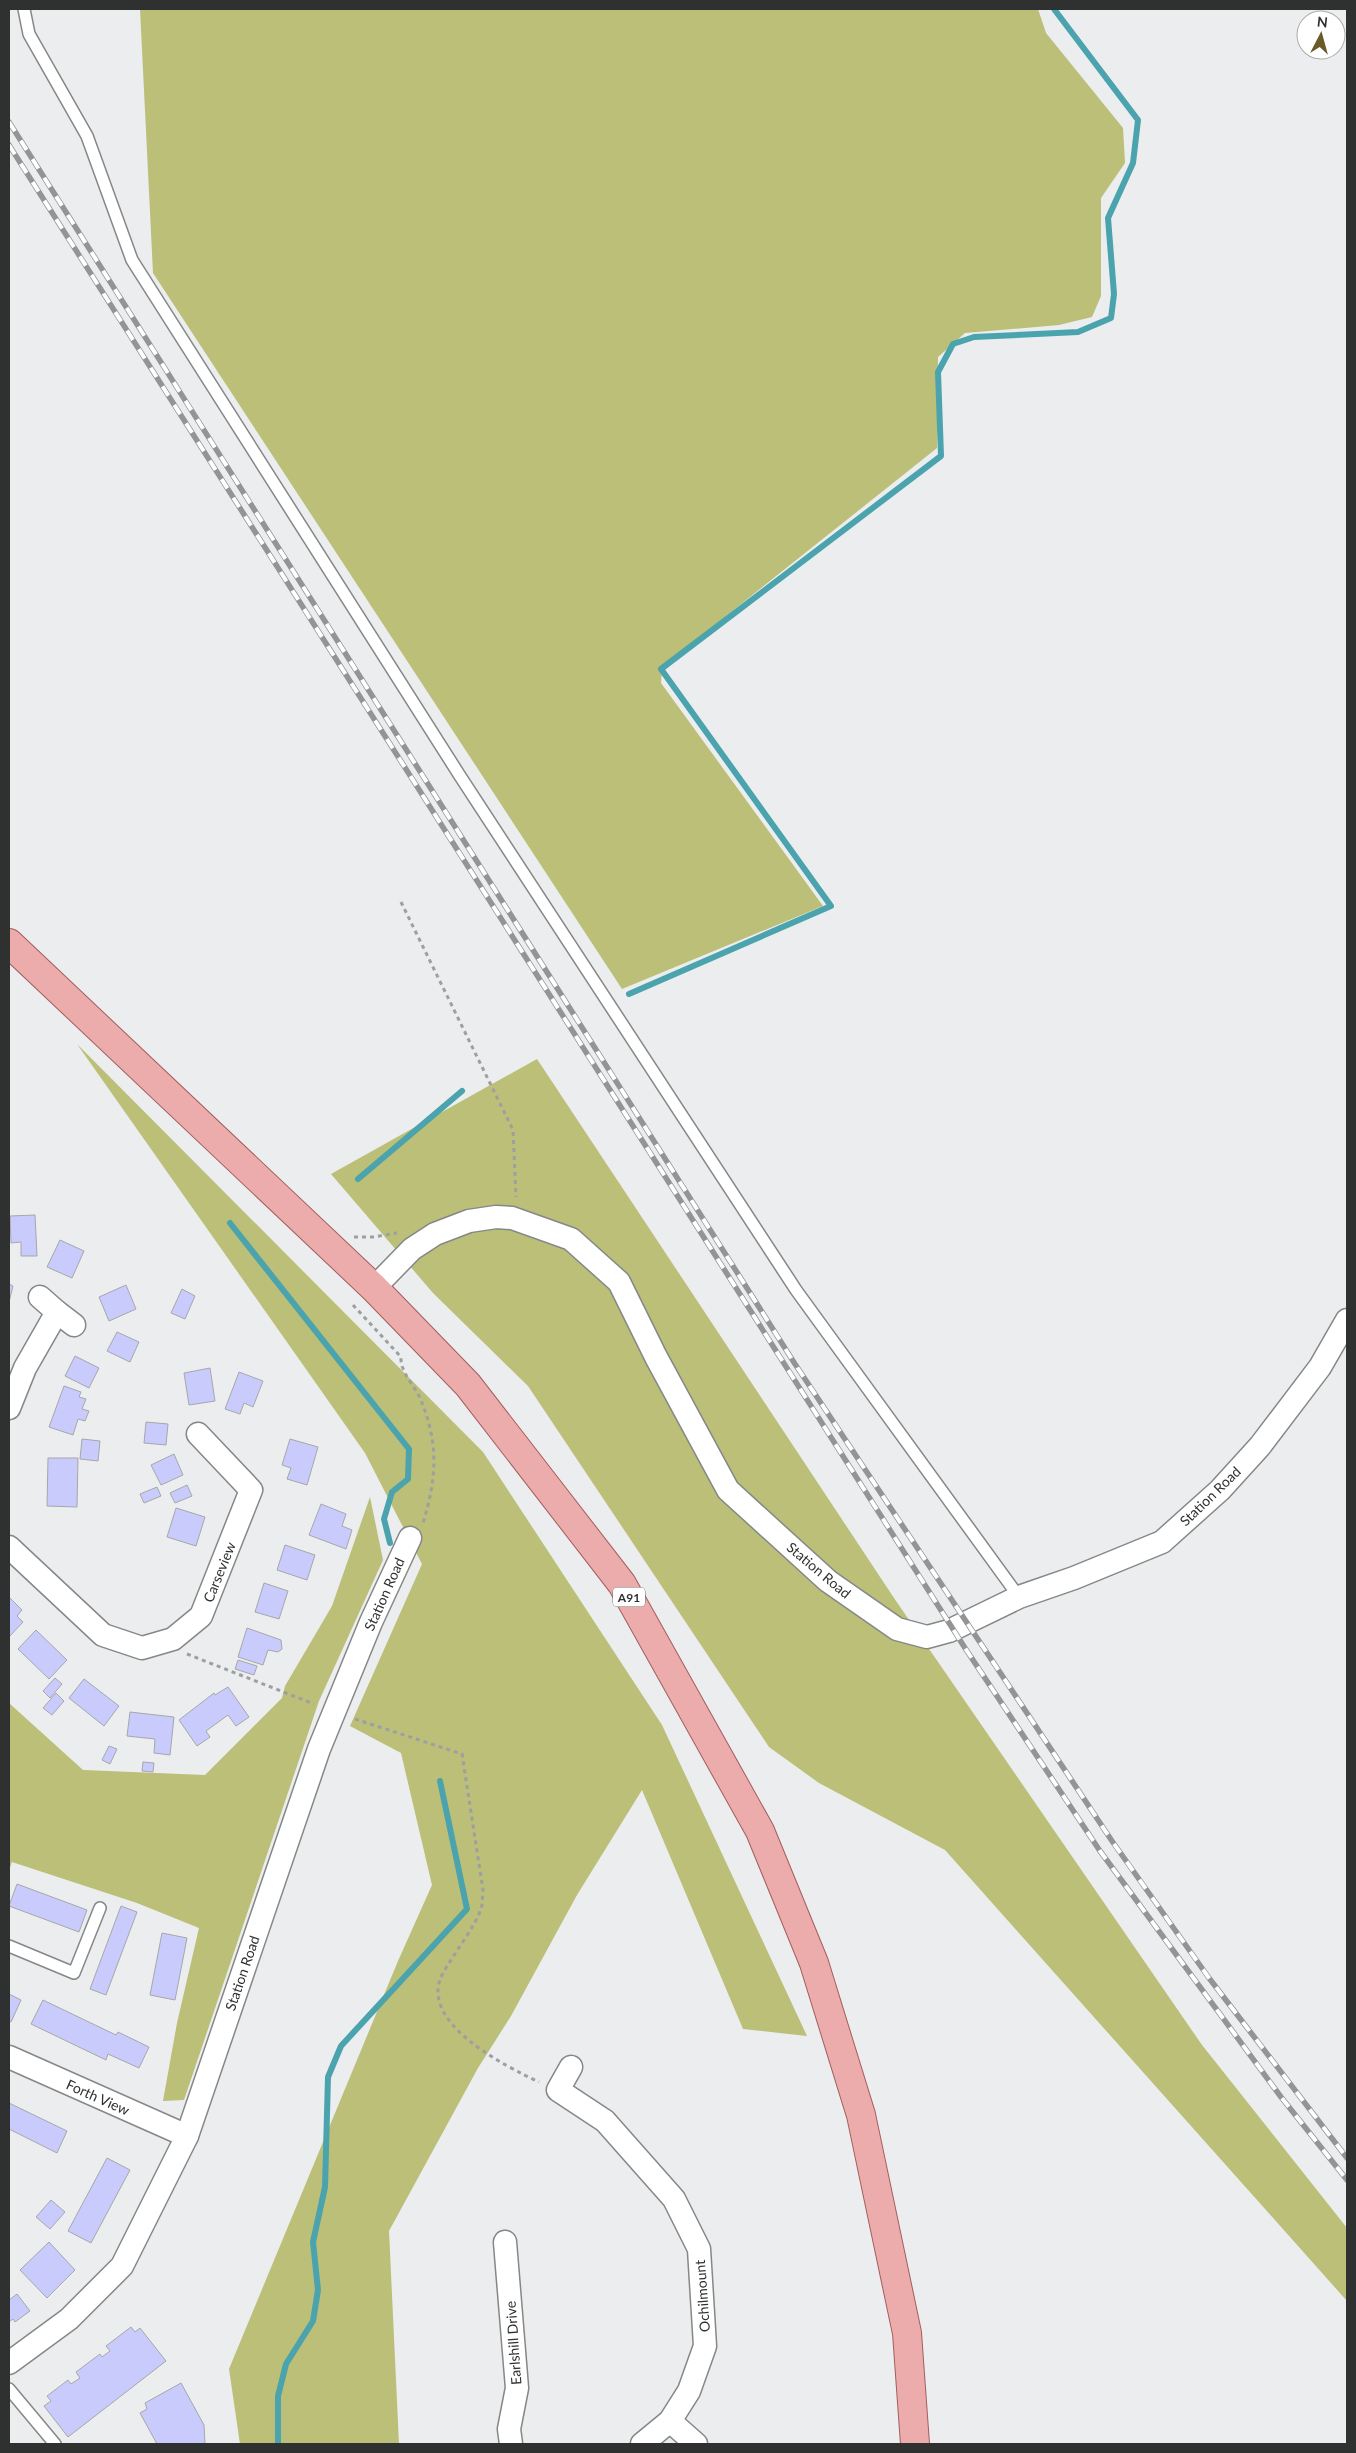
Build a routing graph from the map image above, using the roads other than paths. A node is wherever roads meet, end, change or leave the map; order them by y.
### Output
1 (24, 9) edge
2 (9, 943) edge
3 (374, 1288) junction
4 (40, 1297) dead end
5 (1347, 1320) edge
6 (9, 1408) edge
7 (198, 1434) dead end
8 (410, 1538) road end
9 (9, 1547) edge
10 (1019, 1597) junction
11 (100, 1908) dead end
12 (9, 1946) edge
13 (9, 2057) edge
14 (571, 2067) dead end
15 (187, 2136) junction
16 (504, 2242) dead end
17 (9, 2363) edge
18 (9, 2389) edge
19 (670, 2420) junction
20 (54, 2444) edge
21 (511, 2444) edge
22 (642, 2444) edge
23 (696, 2444) edge
24 (915, 2444) edge

1 - 10 lane
2 - 3 main road, A91
3 - 10 street, Station Road
3 - 24 main road, A91
4 - 6 street
5 - 10 street, Station Road
7 - 9 street, Carseview
8 - 15 street, Station Road
11 - 12 lane
13 - 15 street, Forth View
14 - 19 street, Ochilmount
15 - 17 street, Station Road
16 - 21 street, Earlshill Drive
18 - 20 lane
19 - 22 street, Ochilmount
19 - 23 street

